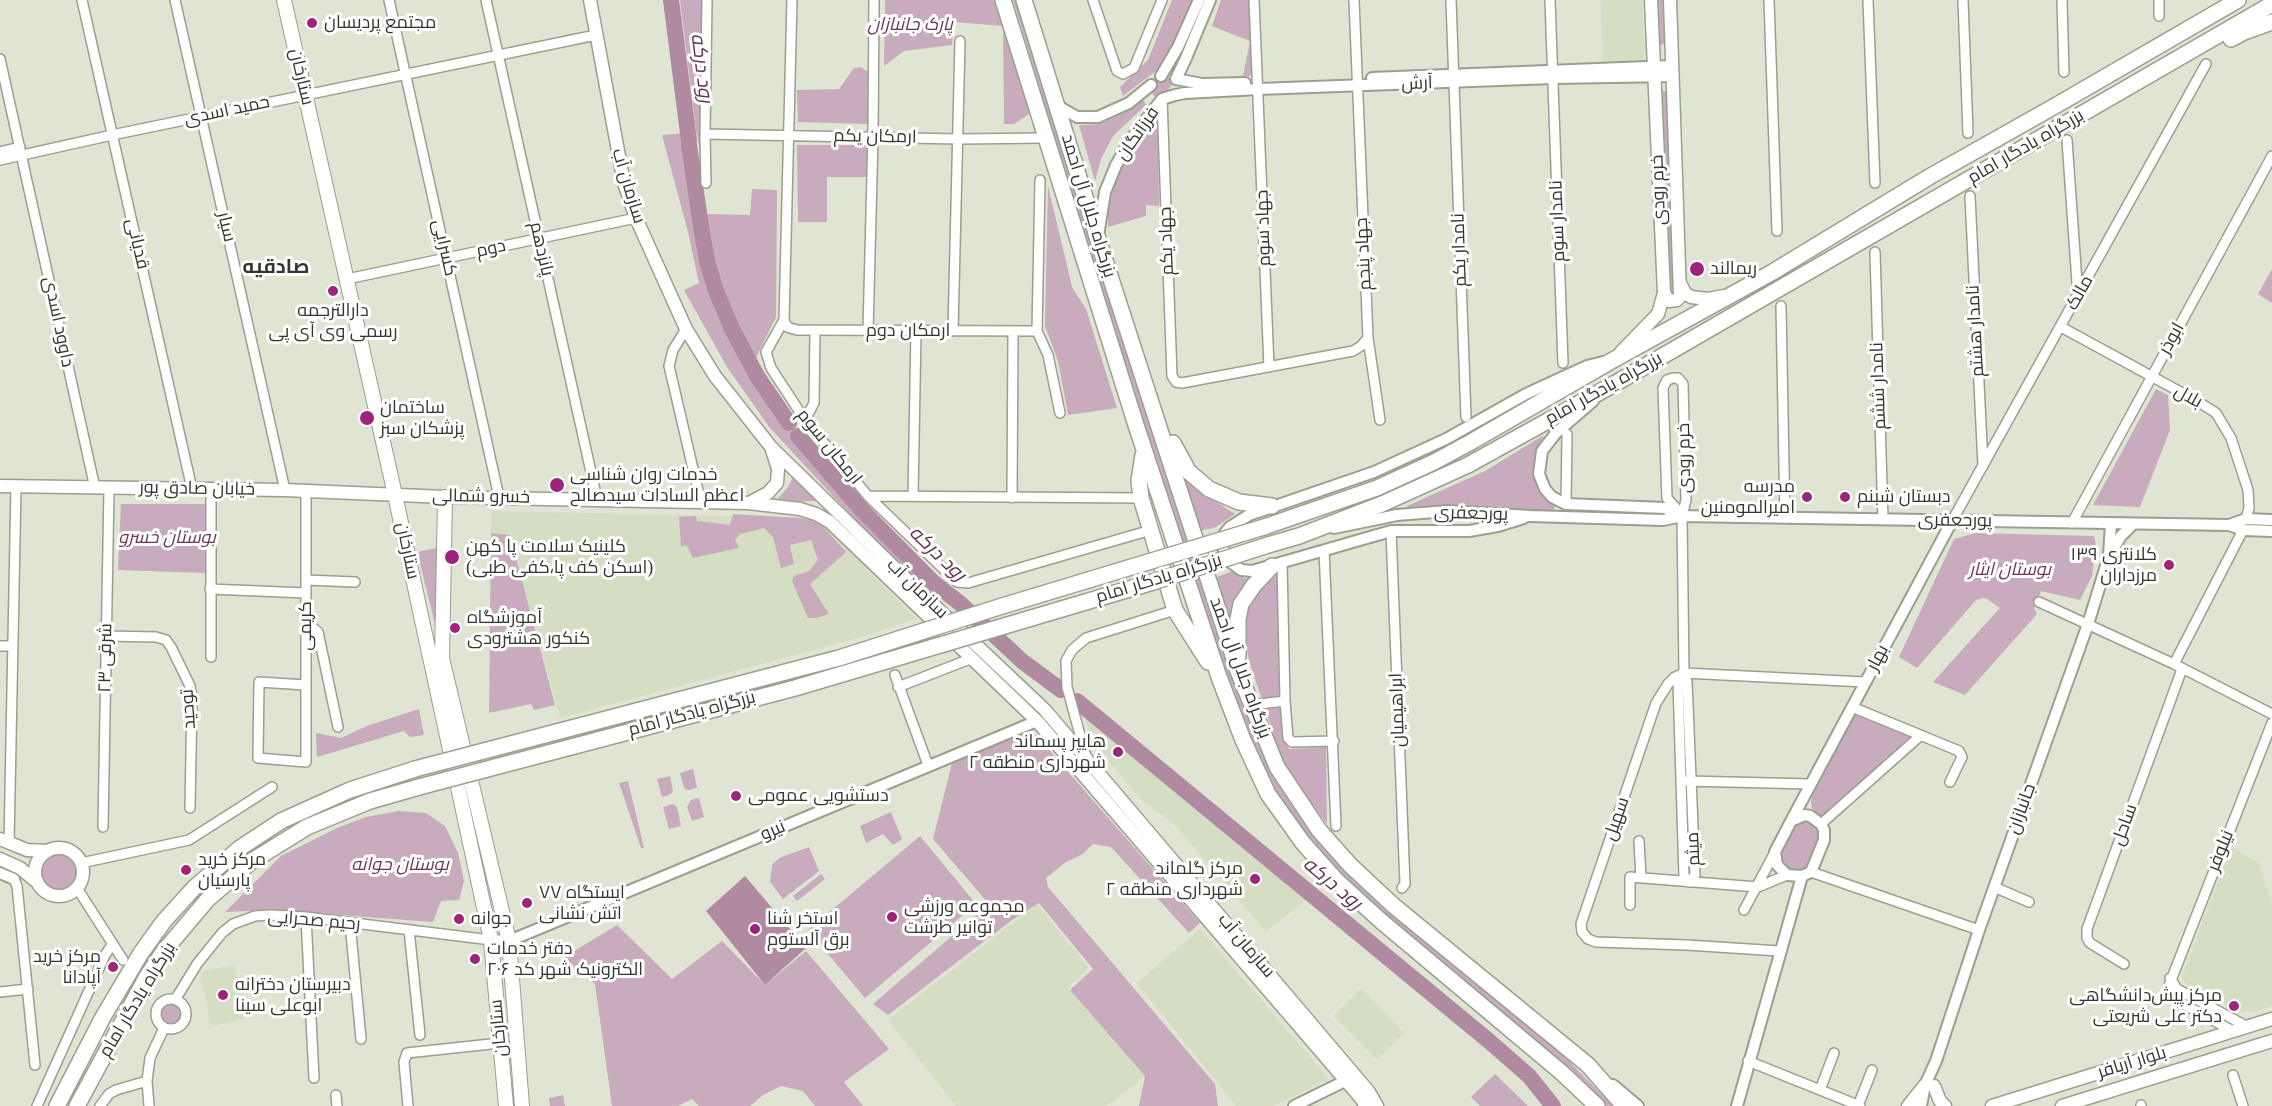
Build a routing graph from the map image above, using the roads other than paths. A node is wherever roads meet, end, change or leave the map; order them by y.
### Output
1 (82, 0) edge
2 (175, 0) edge
3 (284, 0) edge
4 (389, 0) edge
5 (486, 0) edge
6 (590, 0) edge
7 (707, 0) edge
8 (792, 0) edge
9 (874, 0) edge
10 (1003, 0) edge
11 (1024, 0) edge
12 (1093, 0) edge
13 (1162, 0) edge
14 (1199, 0) edge
15 (1210, 0) edge
16 (1254, 0) edge
17 (1354, 0) edge
18 (1451, 0) edge
19 (1550, 0) edge
20 (1652, 0) edge
21 (1670, 0) edge
22 (1769, 0) edge
23 (1868, 0) edge
24 (1964, 0) edge
25 (2062, 0) edge
26 (2159, 0) edge
27 (2222, 0) edge
28 (2238, 0) edge
29 (2272, 4) edge
30 (2159, 16) dead end
31 (2272, 22) edge
32 (2194, 26) junction
33 (596, 35) junction
34 (960, 42) dead end
35 (498, 55) junction
36 (2183, 57) junction
37 (0, 59) edge
38 (2206, 64) dead end
39 (1672, 71) junction
40 (1654, 72) junction
41 (2064, 72) dead end
42 (405, 74) junction
43 (1553, 74) junction
44 (1161, 76) junction
45 (1454, 78) junction
46 (1176, 79) junction
47 (1357, 82) junction
48 (1151, 85) junction
49 (1259, 86) junction
50 (305, 94) junction
51 (1162, 99) junction
52 (1056, 105) junction
53 (201, 116) junction
54 (1968, 133) dead end
55 (705, 134) junction
56 (112, 135) junction
57 (788, 136) junction
58 (873, 136) junction
59 (1045, 138) junction
60 (959, 139) junction
61 (2067, 140) dead end
62 (0, 152) edge
63 (21, 152) junction
64 (2272, 156) edge
65 (0, 160) edge
66 (1040, 180) dead end
67 (706, 183) dead end
68 (1875, 183) dead end
69 (1970, 196) dead end
70 (636, 218) junction
71 (1777, 231) dead end
72 (539, 238) junction
73 (1098, 239) junction
74 (1875, 252) dead end
75 (446, 258) junction
76 (346, 279) junction
77 (1680, 282) junction
78 (1664, 293) junction
79 (1732, 295) junction
80 (2078, 297) junction
81 (1781, 306) dead end
82 (784, 320) junction
83 (2061, 327) junction
84 (686, 329) junction
85 (815, 330) junction
86 (868, 331) junction
87 (916, 331) junction
88 (953, 331) junction
89 (1013, 331) junction
90 (1037, 332) junction
91 (1368, 338) junction
92 (1613, 360) junction
93 (1563, 363) dead end
94 (1269, 367) junction
95 (2151, 377) junction
96 (1609, 387) junction
97 (1148, 393) junction
98 (1060, 413) dead end
99 (1466, 417) dead end
100 (805, 420) junction
101 (1380, 420) dead end
102 (1567, 434) dead end
103 (771, 447) junction
104 (1143, 449) junction
105 (1983, 466) junction
106 (0, 484) edge
107 (16, 487) junction
108 (95, 488) junction
109 (109, 488) junction
110 (192, 489) junction
111 (211, 489) junction
112 (285, 490) junction
113 (306, 491) junction
114 (395, 495) junction
115 (868, 496) junction
116 (913, 496) junction
117 (445, 497) junction
118 (499, 497) junction
119 (1012, 498) junction
120 (1141, 498) junction
121 (597, 499) junction
122 (700, 503) junction
123 (748, 503) junction
124 (1566, 504) junction
125 (1272, 506) junction
126 (1530, 516) junction
127 (1682, 516) junction
128 (1785, 518) junction
129 (1883, 520) junction
130 (2272, 520) edge
131 (1952, 521) junction
132 (2072, 523) junction
133 (2111, 523) junction
134 (2133, 524) junction
135 (2245, 525) junction
136 (1151, 530) junction
137 (1391, 531) junction
138 (2272, 531) edge
139 (1299, 536) junction
140 (1324, 550) junction
141 (2109, 556) junction
142 (1277, 564) junction
143 (891, 573) junction
144 (306, 580) junction
145 (355, 582) dead end
146 (210, 589) junction
147 (306, 593) junction
148 (2039, 602) dead end
149 (1175, 610) junction
150 (306, 622) junction
151 (2088, 624) junction
152 (106, 636) junction
153 (0, 646) edge
154 (13, 646) junction
155 (987, 656) junction
156 (211, 657) dead end
157 (972, 661) junction
158 (2178, 667) junction
159 (1238, 671) junction
160 (1684, 673) junction
161 (895, 675) dead end
162 (1221, 682) junction
163 (1865, 682) junction
164 (306, 685) junction
165 (898, 687) junction
166 (1285, 701) junction
167 (1251, 705) junction
168 (1852, 707) junction
169 (2272, 714) edge
170 (1037, 721) junction
171 (2272, 723) edge
172 (338, 727) dead end
173 (1920, 736) junction
174 (1334, 741) junction
175 (1086, 758) junction
176 (928, 765) junction
177 (1686, 781) junction
178 (1950, 782) dead end
179 (1811, 784) junction
180 (272, 787) dead end
181 (1804, 796) junction
182 (190, 808) dead end
183 (1810, 816) junction
184 (1791, 821) junction
185 (1821, 824) junction
186 (1336, 826) dead end
187 (103, 827) dead end
188 (4, 841) edge
189 (1639, 841) dead end
190 (48, 851) junction
191 (1775, 852) junction
192 (0, 859) edge
193 (81, 863) junction
194 (0, 873) edge
195 (1806, 874) junction
196 (1787, 875) junction
197 (1636, 877) junction
198 (14, 879) joint
199 (1689, 882) junction
200 (38, 883) junction
201 (1758, 887) junction
202 (1994, 887) junction
203 (77, 888) junction
204 (1402, 888) dead end
205 (2029, 902) dead end
206 (1630, 905) dead end
207 (1744, 910) dead end
208 (306, 917) junction
209 (350, 923) junction
210 (408, 930) junction
211 (1979, 930) junction
212 (491, 940) junction
213 (509, 941) junction
214 (112, 945) junction
215 (1779, 951) junction
216 (123, 960) dead end
217 (2124, 964) dead end
218 (2170, 978) junction
219 (28, 989) junction
220 (0, 992) edge
221 (150, 999) tunnel mouth
222 (176, 1000) junction
223 (157, 1008) junction
224 (1521, 1010) junction
225 (2272, 1019) edge
226 (1506, 1025) junction
227 (2248, 1027) junction
228 (164, 1028) junction
229 (2233, 1032) junction
230 (420, 1035) dead end
231 (361, 1039) dead end
232 (2272, 1041) edge
233 (500, 1043) junction
234 (1834, 1053) dead end
235 (1748, 1061) junction
236 (35, 1065) dead end
237 (1588, 1065) junction
238 (1872, 1070) dead end
239 (2233, 1075) dead end
240 (314, 1078) dead end
241 (1350, 1079) junction
242 (147, 1081) junction
243 (1929, 1085) junction
244 (1820, 1090) junction
245 (336, 1095) dead end
246 (1582, 1099) edge
247 (37, 1106) edge
248 (57, 1106) edge
249 (77, 1106) edge
250 (100, 1106) edge
251 (149, 1106) edge
252 (337, 1106) edge
253 (408, 1106) edge
254 (506, 1106) edge
255 (522, 1106) edge
256 (1294, 1106) edge
257 (1366, 1106) edge
258 (1377, 1106) edge
259 (1597, 1106) edge
260 (1624, 1106) edge
261 (1638, 1106) edge
262 (1737, 1106) edge
263 (1859, 1106) edge
264 (1908, 1106) edge
265 (1921, 1106) edge
266 (1934, 1106) edge
267 (1945, 1106) edge
268 (1992, 1106) edge
269 (2062, 1106) edge
270 (2242, 1106) edge

1 - 56 street, قدیانی
2 - 53 street, سیار
3 - 50 main road, ستارخان
4 - 42 street, کسرایی
5 - 35 street, پانزدهم
6 - 33 main road, سازمان آب
7 - 55 street
8 - 57 street, ارمکان سوم
9 - 58 street
10 - 59 highway, بزرگراه جلال آل احمد
11 - 52 highway, بزرگراه جلال آل احمد
12 - 13 street
14 - 44 street
15 - 46 street
16 - 49 street, جهاد سوم
17 - 47 street, جهاد پنجم
18 - 45 street, نامدار یکم
19 - 43 street, نامدار سوم
20 - 40 main road, خرم رودی
21 - 39 main road, خرم رودی
22 - 71 street
23 - 68 street
24 - 54 street
25 - 41 street
26 - 30 street
27 - 32 highway
28 - 32 highway, بزرگراه یادگار امام
29 - 36 highway, بزرگراه یادگار امام
31 - 36 highway
32 - 79 highway, بزرگراه یادگار امام
33 - 35 street, حمید اسدی
33 - 70 main road, سازمان آب
34 - 60 street
35 - 42 street, حمید اسدی
35 - 72 street, پانزدهم
36 - 96 highway, بزرگراه یادگار امام
37 - 63 street, داوود اسدی
38 - 80 street, مالک
39 - 40 street, آرش
39 - 77 main road, خرم رودی
40 - 43 street, آرش
40 - 78 main road, خرم رودی
42 - 50 street, حمید اسدی
42 - 75 street, کسرایی
43 - 45 street, آرش
43 - 93 street, نامدار سوم
44 - 46 street, آرش
44 - 48 street, فرزانگان
45 - 47 street, آرش
45 - 99 street, نامدار یکم
46 - 49 street, آرش
46 - 51 street, فرزانگان
47 - 49 street, آرش
47 - 91 street, جهاد پنجم
48 - 51 street
48 - 52 street, فرزانگان
49 - 51 street, آرش
49 - 94 street, جهاد سوم
50 - 53 street, حمید اسدی
50 - 76 main road, ستارخان
51 - 73 street, فرزانگان
51 - 94 street, جهاد یکم
52 - 73 highway, بزرگراه جلال آل احمد
53 - 56 street, حمید اسدی
53 - 112 street, سیار
55 - 57 street, ارمکان یکم
55 - 67 street
56 - 63 street, حمید اسدی
56 - 110 street, قدیانی
57 - 58 street, ارمکان یکم
57 - 82 street, ارمکان سوم
58 - 60 street, ارمکان یکم
58 - 86 street
59 - 60 street, ارمکان یکم
59 - 104 highway, بزرگراه جلال آل احمد
60 - 88 street
61 - 80 street
62 - 63 street, حمید اسدی
63 - 65 street, حمید اسدی
63 - 108 street, داوود اسدی
64 - 95 street, ابوذر
66 - 90 street
69 - 105 street, نامدار هشتم
70 - 72 street, دوم
70 - 84 main road, سازمان آب
72 - 75 street, دوم
72 - 121 street, پانزدهم
73 - 97 highway, بزرگراه جلال آل احمد
74 - 129 street, نامدار ششم
75 - 76 street, دوم
75 - 118 street, کسرایی
76 - 114 main road, ستارخان
77 - 78 main road
77 - 79 main road
78 - 92 main road, خرم رودی
79 - 92 highway, بزرگراه یادگار امام
80 - 83 street, مالک
81 - 128 street
82 - 85 street, ارمکان دوم
82 - 100 street, ارمکان سوم
83 - 95 street, بلال
83 - 105 street, مالک
84 - 103 main road, سازمان آب
84 - 122 street
85 - 86 street, ارمکان دوم
85 - 100 street
86 - 87 street, ارمکان دوم
87 - 88 street, ارمکان دوم
87 - 116 street
88 - 89 street, ارمکان دوم
89 - 90 street, ارمکان دوم
89 - 119 street
90 - 98 street
91 - 94 street
91 - 101 street, جهاد پنجم
92 - 125 street
92 - 248 highway, بزرگراه یادگار امام, bridge
95 - 132 street, ابوذر
95 - 135 street, بلال
96 - 124 street
96 - 139 highway, بزرگراه یادگار امام
97 - 125 highway
97 - 159 highway, بزرگراه جلال آل احمد
100 - 115 street, ارمکان سوم
102 - 124 street
103 - 123 main road
103 - 143 main road, سازمان آب
104 - 120 highway
104 - 162 highway, بزرگراه جلال آل احمد
105 - 131 street, مالک
106 - 107 main road, خیابان صادق پور
107 - 108 main road, خیابان صادق پور
107 - 154 street
108 - 109 main road, خیابان صادق پور
109 - 110 main road, خیابان صادق پور
109 - 152 street, ۲۳ شرقی
110 - 111 main road, خیابان صادق پور
111 - 112 main road, خیابان صادق پور
111 - 146 street
112 - 113 main road, خیابان صادق پور
113 - 114 main road, خیابان صادق پور
113 - 144 street, کریمی
114 - 117 main road, خسرو شمالی
114 - 212 main road, ستارخان
115 - 116 street, ارمکان سوم
115 - 136 street
116 - 119 street, ارمکان سوم
117 - 118 main road, خسرو شمالی
117 - 213 main road, ستارخان
118 - 121 main road, خسرو شمالی
119 - 120 street, ارمکان سوم
120 - 136 highway
121 - 122 main road, خسرو شمالی
122 - 123 main road, خسرو شمالی
123 - 143 main road, سازمان آب
124 - 127 street, پورجعفری
125 - 142 street
126 - 127 street, پورجعفری
126 - 137 street
126 - 139 street, پورجعفری
127 - 127 street, خرم‌ رودی
127 - 128 street, پورجعفری
127 - 160 street
128 - 129 street, پورجعفری
129 - 131 street, پورجعفری
130 - 135 street, پورجعفری
131 - 132 street, پورجعفری
131 - 163 street, بهار
132 - 133 street, پورجعفری
133 - 134 street, پورجعفری
133 - 141 street, جانبازان
134 - 135 street, پورجعفری
134 - 141 street, جانبازان
135 - 138 street, پورجعفری
135 - 158 street, ساحل
136 - 149 highway
137 - 140 street
137 - 204 street, ابراهیمیان
139 - 249 highway, بزرگراه یادگار امام, bridge
140 - 142 street
140 - 174 street
141 - 151 street, جانبازان
142 - 159 highway
142 - 166 street
143 - 155 main road, سازمان آب
143 - 157 main road, سازمان آب
144 - 145 street
144 - 147 street, کریمی
146 - 147 street
146 - 156 street
147 - 150 street, کریمی
148 - 151 street
149 - 162 highway
149 - 175 street
150 - 164 street, کریمی
150 - 172 street
151 - 158 street
151 - 202 street, جانبازان
152 - 182 street, توحید
152 - 187 street, ۲۳ شرقی
153 - 154 street
154 - 188 street
155 - 157 main road
155 - 175 main road, سازمان آب
157 - 165 street
157 - 170 main road, سازمان آب
158 - 169 street
158 - 217 street, ساحل
159 - 167 highway, بزرگراه جلال آل احمد
160 - 163 street
160 - 177 street, میثم
160 - 215 street, سهیل
161 - 165 street
162 - 226 highway, بزرگراه جلال آل احمد
163 - 168 street, بهار
164 - 164 street, کریمی
165 - 176 street
166 - 167 street
166 - 174 street
167 - 224 highway, بزرگراه جلال آل احمد
168 - 173 street
168 - 179 street, بهار
170 - 176 street, نیرو
170 - 241 main road, سازمان آب
171 - 218 street, نیلوفر
173 - 178 street
173 - 185 street
174 - 186 street
175 - 241 main road, سازمان آب
176 - 213 street, نیرو
177 - 179 street
177 - 199 street, میثم
179 - 181 street, بهار
180 - 193 street
181 - 183 street
181 - 184 street, بهار
183 - 184 street
183 - 185 street
184 - 191 street
185 - 195 street
188 - 190 main road
189 - 197 street
190 - 193 main road
190 - 200 main road
191 - 196 street
191 - 201 street
192 - 200 main road
193 - 203 main road
194 - 198 street
195 - 196 street
195 - 211 street
195 - 215 street
196 - 201 street
197 - 199 street
197 - 206 street
198 - 219 street
199 - 201 street
200 - 203 main road
201 - 207 street
202 - 205 street
202 - 211 street, جانبازان
203 - 214 street
208 - 209 street, رحیم صحرایی
208 - 222 street, رحیم صحرایی
208 - 240 street
209 - 210 street, رحیم صحرایی
209 - 231 street
210 - 212 street, رحیم صحرایی
210 - 230 street
211 - 243 street, جانبازان
212 - 213 street
212 - 233 main road, ستارخان
213 - 255 main road, ستارخان
214 - 216 street
214 - 247 street
215 - 235 street
218 - 227 street
218 - 229 street
219 - 220 street
219 - 236 street
221 - 223 street
222 - 223 street
222 - 228 street
223 - 228 street
224 - 226 highway
224 - 237 highway, بزرگراه جلال آل احمد
225 - 227 main road, بلوار آریافر
226 - 246 highway, بزرگراه جلال آل احمد
227 - 229 main road, بلوار آریافر
228 - 242 street
229 - 268 main road, بلوار آریافر
232 - 269 main road, بلوار آریافر
233 - 253 street
233 - 254 main road, ستارخان
234 - 244 street
235 - 244 street
235 - 262 street
237 - 260 highway, بزرگراه جلال آل احمد
237 - 261 street
238 - 263 street
239 - 270 street
241 - 256 street
241 - 257 main road, سازمان آب
241 - 258 main road, سازمان آب
242 - 250 street
242 - 251 street
243 - 264 main road
243 - 265 street, جانبازان
243 - 266 street, جانبازان
243 - 267 main road
244 - 263 street
245 - 252 street
246 - 259 highway, بزرگراه جلال آل احمد

